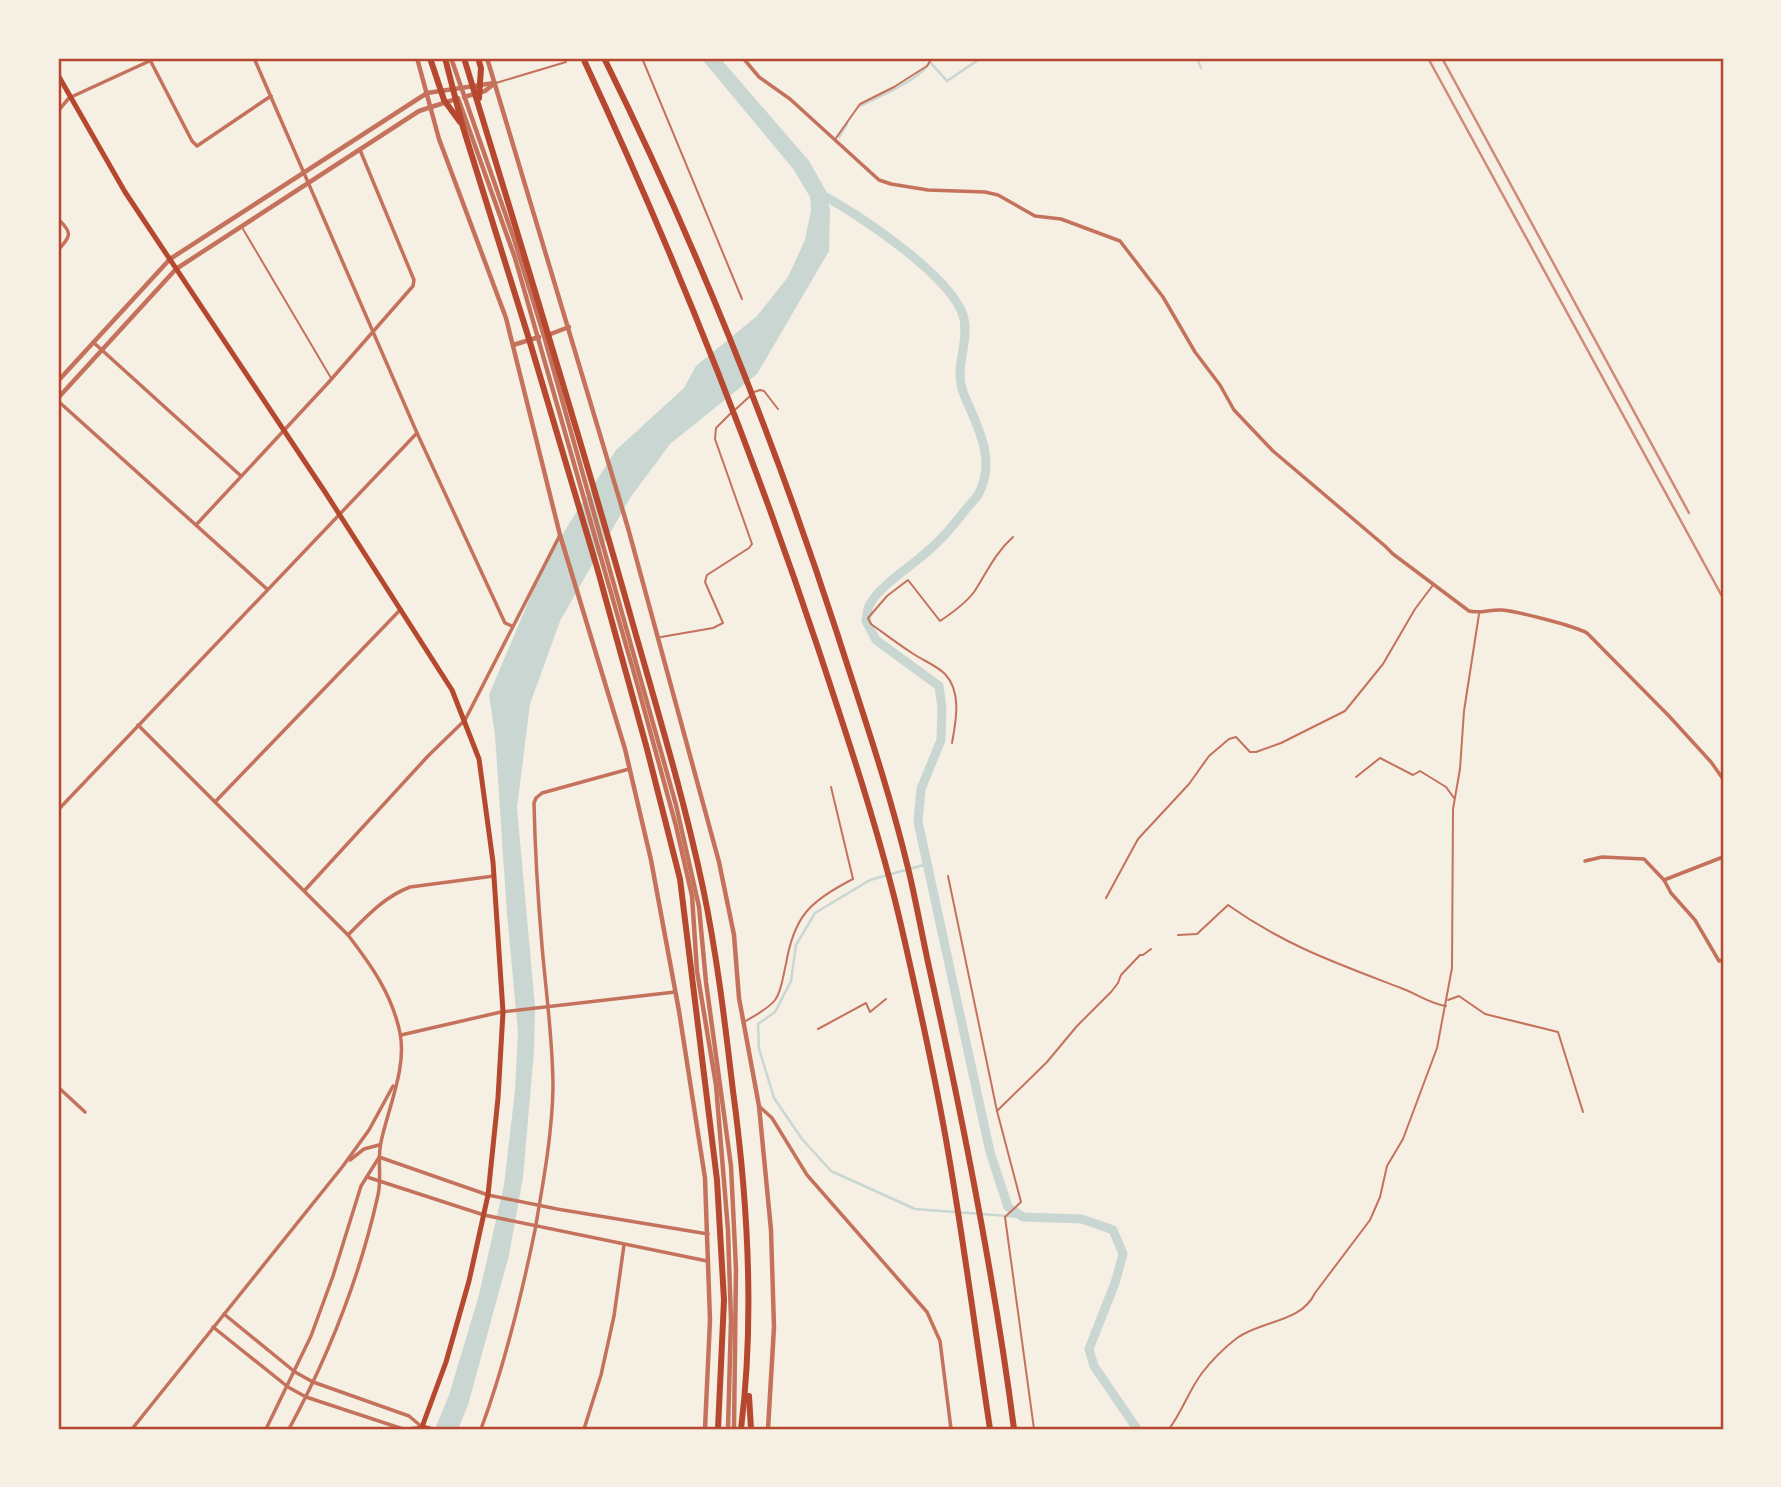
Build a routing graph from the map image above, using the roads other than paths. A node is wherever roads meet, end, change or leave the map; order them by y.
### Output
1 (156, 58) edge
2 (254, 58) edge
3 (417, 58) edge
4 (430, 58) edge
5 (447, 58) edge
6 (464, 58) edge
7 (478, 58) edge
8 (487, 58) edge
9 (583, 58) edge
10 (604, 58) edge
11 (642, 58) edge
12 (743, 58) edge
13 (932, 58) edge
14 (150, 59) edge
15 (566, 62) dead end
16 (58, 75) edge
17 (495, 83) junction
18 (458, 87) junction
19 (427, 93) junction
20 (271, 96) junction
21 (465, 96) junction
22 (69, 98) junction
23 (458, 98) junction
24 (478, 103) junction
25 (431, 107) junction
26 (58, 111) edge
27 (462, 124) junction
28 (835, 139) junction
29 (360, 150) junction
30 (304, 172) junction
31 (309, 183) junction
32 (58, 219) edge
33 (241, 227) junction
34 (58, 250) edge
35 (170, 259) junction
36 (176, 269) junction
37 (742, 299) dead end
38 (569, 326) junction
39 (373, 332) junction
40 (541, 337) junction
41 (93, 342) junction
42 (513, 345) junction
43 (102, 350) junction
44 (332, 379) junction
45 (58, 381) edge
46 (58, 400) edge
47 (778, 410) dead end
48 (284, 430) junction
49 (417, 433) junction
50 (241, 476) junction
51 (339, 514) junction
52 (196, 525) junction
53 (559, 536) junction
54 (1013, 537) dead end
55 (1433, 586) junction
56 (267, 589) junction
57 (401, 609) junction
58 (1479, 613) junction
59 (512, 626) junction
60 (656, 638) junction
61 (465, 720) junction
62 (138, 725) junction
63 (952, 743) dead end
64 (629, 769) junction
65 (1356, 777) dead end
66 (1723, 779) edge
67 (831, 787) dead end
68 (1454, 799) junction
69 (215, 802) junction
70 (58, 810) edge
71 (1723, 857) edge
72 (1585, 861) dead end
73 (494, 876) junction
74 (948, 876) dead end
75 (1664, 880) junction
76 (305, 890) junction
77 (1106, 898) dead end
78 (348, 935) junction
79 (1178, 935) dead end
80 (1151, 948) dead end
81 (1723, 960) edge
82 (675, 992) junction
83 (886, 999) dead end
84 (1447, 1000) junction
85 (549, 1005) junction
86 (1447, 1006) junction
87 (503, 1012) junction
88 (744, 1022) junction
89 (818, 1029) dead end
90 (401, 1035) junction
91 (398, 1074) junction
92 (58, 1087) edge
93 (759, 1106) junction
94 (996, 1111) junction
95 (85, 1112) dead end
96 (1583, 1112) dead end
97 (380, 1144) junction
98 (379, 1157) junction
99 (343, 1167) junction
100 (367, 1177) junction
101 (379, 1181) junction
102 (488, 1195) junction
103 (540, 1206) junction
104 (484, 1215) junction
105 (535, 1227) junction
106 (708, 1234) junction
107 (624, 1245) junction
108 (708, 1261) junction
109 (224, 1314) junction
110 (213, 1327) junction
111 (295, 1372) junction
112 (747, 1380) junction
113 (313, 1382) junction
114 (288, 1387) junction
115 (306, 1397) junction
116 (422, 1428) edge
117 (132, 1429) edge
118 (266, 1429) edge
119 (289, 1429) edge
120 (403, 1429) edge
121 (408, 1429) edge
122 (430, 1429) edge
123 (481, 1429) edge
124 (584, 1429) edge
125 (705, 1429) edge
126 (716, 1429) edge
127 (728, 1429) edge
128 (734, 1429) edge
129 (741, 1429) edge
130 (751, 1429) edge
131 (768, 1429) edge
132 (951, 1429) edge
133 (990, 1429) edge
134 (1014, 1429) edge
135 (1034, 1429) edge
136 (1169, 1429) edge

1 - 14 street
2 - 20 street
3 - 19 street
4 - 27 highway
5 - 18 street
5 - 27 highway
6 - 24 highway
7 - 24 highway
8 - 17 street
9 - 133 highway
10 - 134 highway
11 - 37 lane
12 - 28 street
13 - 28 lane
14 - 20 street
14 - 22 street
15 - 17 lane
16 - 22 main road
17 - 18 street
17 - 21 street
17 - 38 street
18 - 19 street
18 - 21 street
18 - 23 street
19 - 25 street
19 - 30 street
20 - 30 street
21 - 23 street
21 - 40 street
22 - 26 street
22 - 35 main road
23 - 25 street
23 - 40 street
24 - 112 highway
25 - 29 street
25 - 42 street
27 - 126 highway
28 - 55 street
29 - 31 street
29 - 39 street
30 - 31 street
30 - 35 street
31 - 33 street
31 - 39 street
32 - 34 street
33 - 36 street
33 - 44 lane
35 - 36 main road
35 - 41 street
36 - 43 street
36 - 48 main road
38 - 40 street
38 - 60 street
39 - 44 street
39 - 49 street
40 - 42 street
40 - 127 street
40 - 128 street
41 - 43 street
41 - 45 street
42 - 53 street
43 - 46 street
43 - 50 street
44 - 48 street
46 - 52 street
47 - 60 lane
48 - 50 street
48 - 51 main road
49 - 51 street
49 - 59 street
50 - 52 street
51 - 56 street
51 - 57 main road
52 - 56 street
53 - 59 street
53 - 64 street
54 - 63 lane
55 - 58 street
55 - 77 lane
56 - 62 street
57 - 61 main road
57 - 69 street
58 - 66 street
58 - 68 lane
59 - 61 street
60 - 88 street
61 - 73 main road
61 - 76 street
62 - 69 street
62 - 70 street
64 - 82 street
64 - 85 street
65 - 68 lane
67 - 88 lane
68 - 84 lane
69 - 76 street
71 - 75 street
72 - 75 street
73 - 78 street
73 - 87 main road
74 - 94 lane
75 - 81 street
76 - 78 street
78 - 90 street
79 - 86 lane
80 - 94 lane
82 - 85 street
82 - 106 street
83 - 89 lane
84 - 86 lane
84 - 96 lane
85 - 87 street
85 - 103 street
86 - 136 lane
87 - 90 street
87 - 102 main road
88 - 93 street
90 - 91 street
91 - 97 street
91 - 99 street
92 - 95 street
93 - 131 street
93 - 132 street
94 - 135 lane
97 - 98 street
97 - 99 street
98 - 100 street
98 - 101 street
98 - 102 street
99 - 109 street
100 - 101 street
100 - 111 street
101 - 104 street
101 - 113 street
102 - 103 street
102 - 104 main road
103 - 105 street
103 - 106 street
104 - 105 street
104 - 116 main road
105 - 107 street
105 - 123 street
106 - 108 street
107 - 108 street
107 - 124 street
108 - 125 street
109 - 110 street
109 - 111 street
110 - 114 street
110 - 117 street
111 - 113 street
111 - 114 street
112 - 129 highway
112 - 130 highway
113 - 115 street
113 - 116 street
114 - 115 street
114 - 118 street
115 - 119 street
115 - 120 street
116 - 121 street
116 - 122 main road

